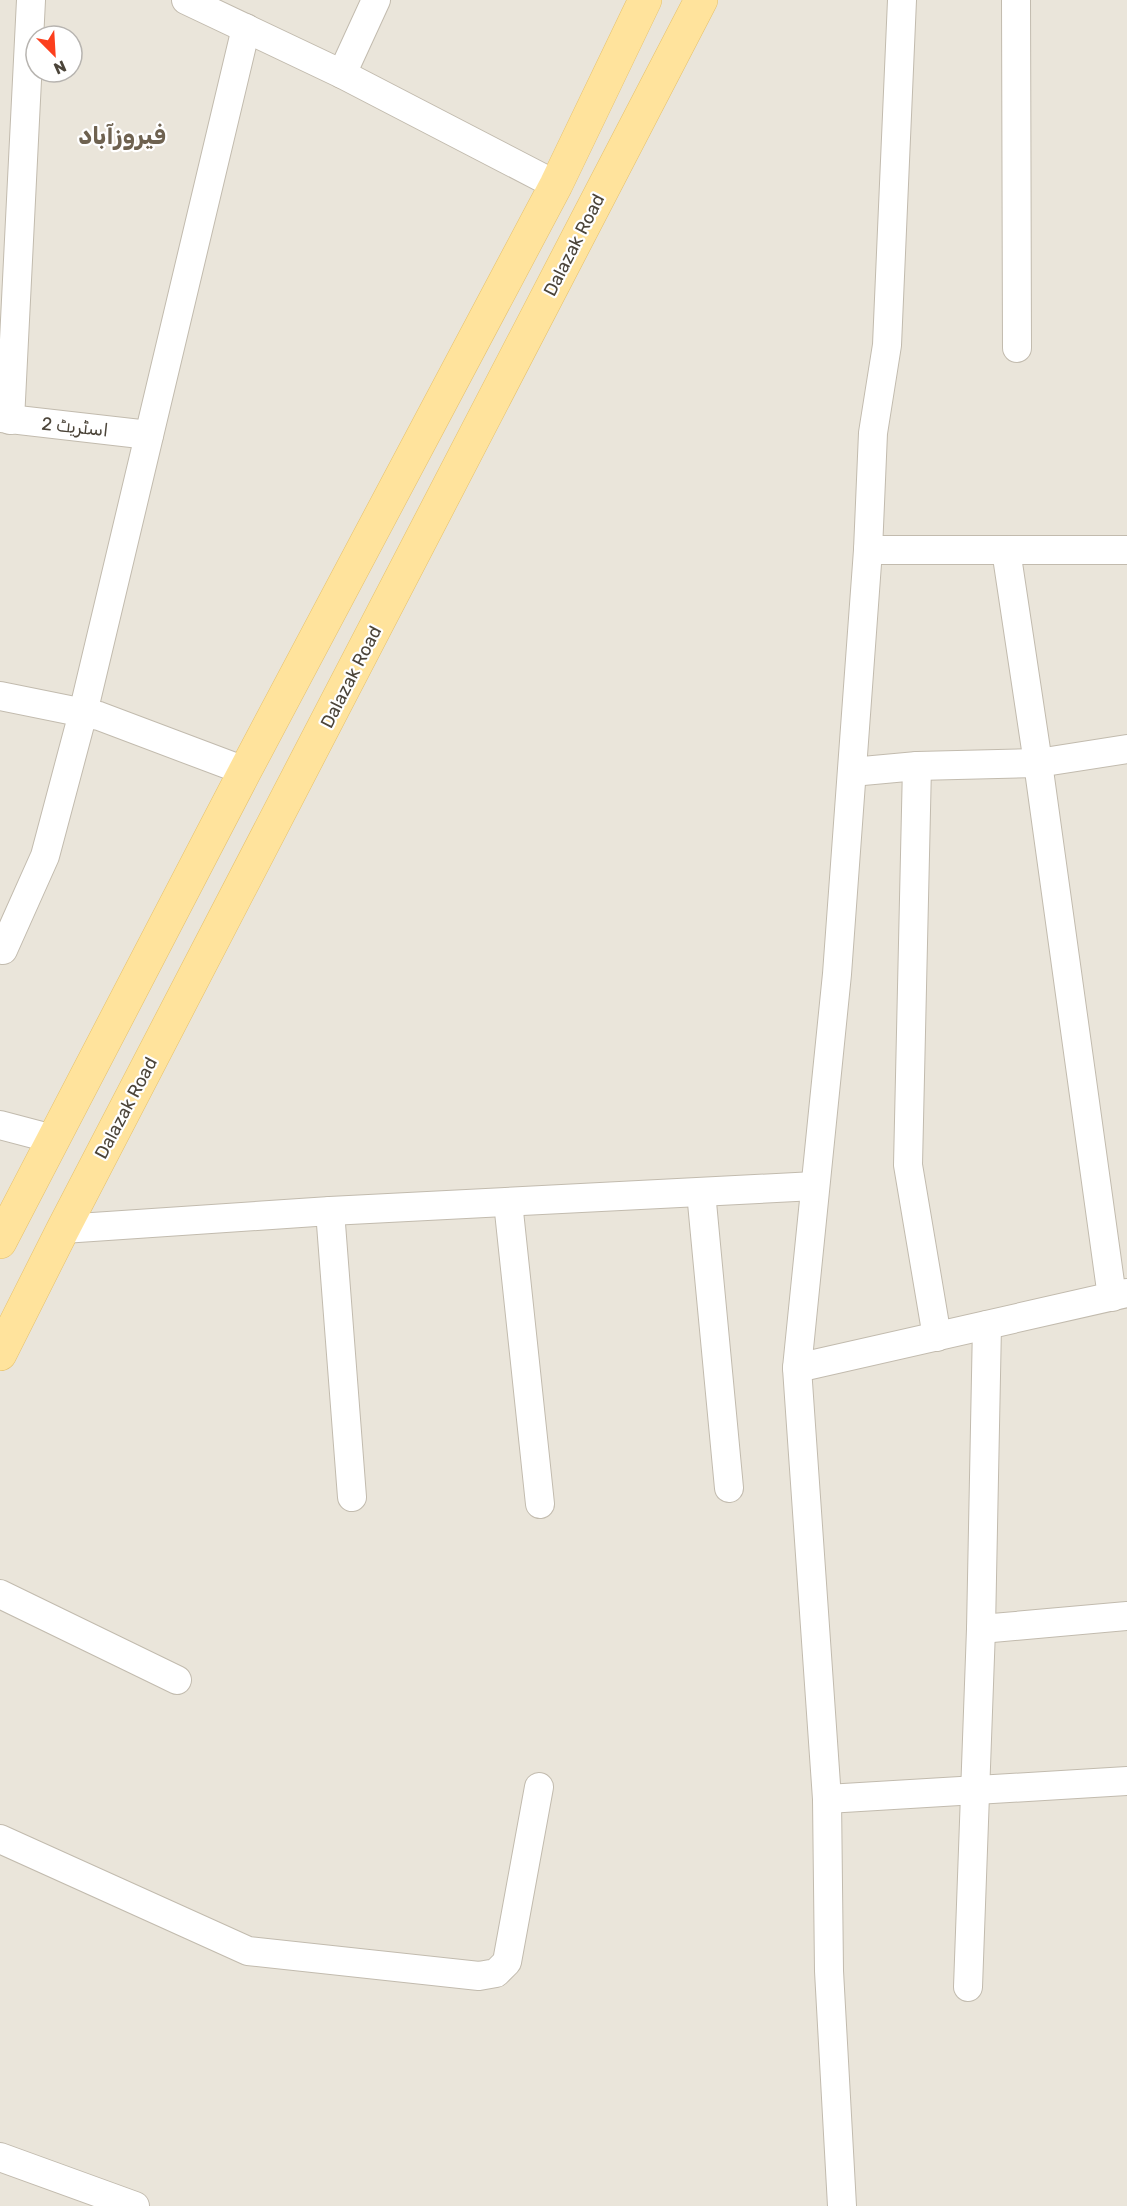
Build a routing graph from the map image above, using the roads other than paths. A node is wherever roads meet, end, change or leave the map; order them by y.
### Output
1 (32, 0) edge
2 (186, 0) edge
3 (376, 0) edge
4 (645, 0) edge
5 (701, 0) edge
6 (902, 0) edge
7 (1016, 0) edge
8 (246, 28) junction
9 (342, 74) junction
10 (556, 185) junction
11 (11, 191) edge
12 (1017, 348) dead end
13 (5, 419) edge
14 (149, 435) junction
15 (868, 550) junction
16 (1006, 550) junction
17 (1127, 550) edge
18 (0, 696) edge
19 (83, 713) junction
20 (1127, 749) edge
21 (1038, 763) junction
22 (917, 766) junction
23 (245, 771) junction
24 (852, 772) junction
25 (293, 787) junction
26 (3, 950) dead end
27 (0, 1125) edge
28 (53, 1139) junction
29 (815, 1186) junction
30 (701, 1192) junction
31 (508, 1202) junction
32 (330, 1211) junction
33 (63, 1228) junction
34 (0, 1242) edge
35 (1119, 1295) edge
36 (987, 1325) junction
37 (937, 1337) junction
38 (0, 1354) edge
39 (796, 1368) junction
40 (729, 1488) dead end
41 (352, 1497) dead end
42 (540, 1504) dead end
43 (0, 1594) edge
44 (1127, 1616) edge
45 (981, 1629) junction
46 (177, 1680) dead end
47 (1127, 1781) edge
48 (539, 1787) dead end
49 (975, 1791) junction
50 (827, 1799) junction
51 (0, 1839) edge
52 (968, 1987) dead end
53 (0, 2157) edge
54 (135, 2206) edge
55 (842, 2206) edge

1 - 11 street
2 - 8 street
3 - 9 street
4 - 10 main road
5 - 25 main road, Dalazak Road
6 - 15 street
7 - 12 street
8 - 9 street
8 - 14 street
9 - 10 street
10 - 23 main road
11 - 13 street
13 - 14 street, اسٹریٹ 2
14 - 19 street
15 - 16 street
15 - 24 street
16 - 17 street
16 - 21 street
18 - 19 street
19 - 23 street
19 - 26 street
20 - 21 street
21 - 22 street
21 - 35 street
22 - 24 street
22 - 37 street
23 - 25 main road
23 - 28 main road
24 - 29 street
25 - 33 main road, Dalazak Road
27 - 28 street
28 - 34 main road
29 - 30 street
29 - 39 street
30 - 31 street
30 - 40 street
31 - 32 street
31 - 42 street
32 - 33 street
32 - 41 street
33 - 38 main road, Dalazak Road
35 - 36 street
36 - 37 street
36 - 45 street
37 - 39 street
39 - 50 street
43 - 46 street
44 - 45 street
45 - 49 street
47 - 49 street
48 - 51 street
49 - 50 street
49 - 52 street
50 - 55 street
53 - 54 street

